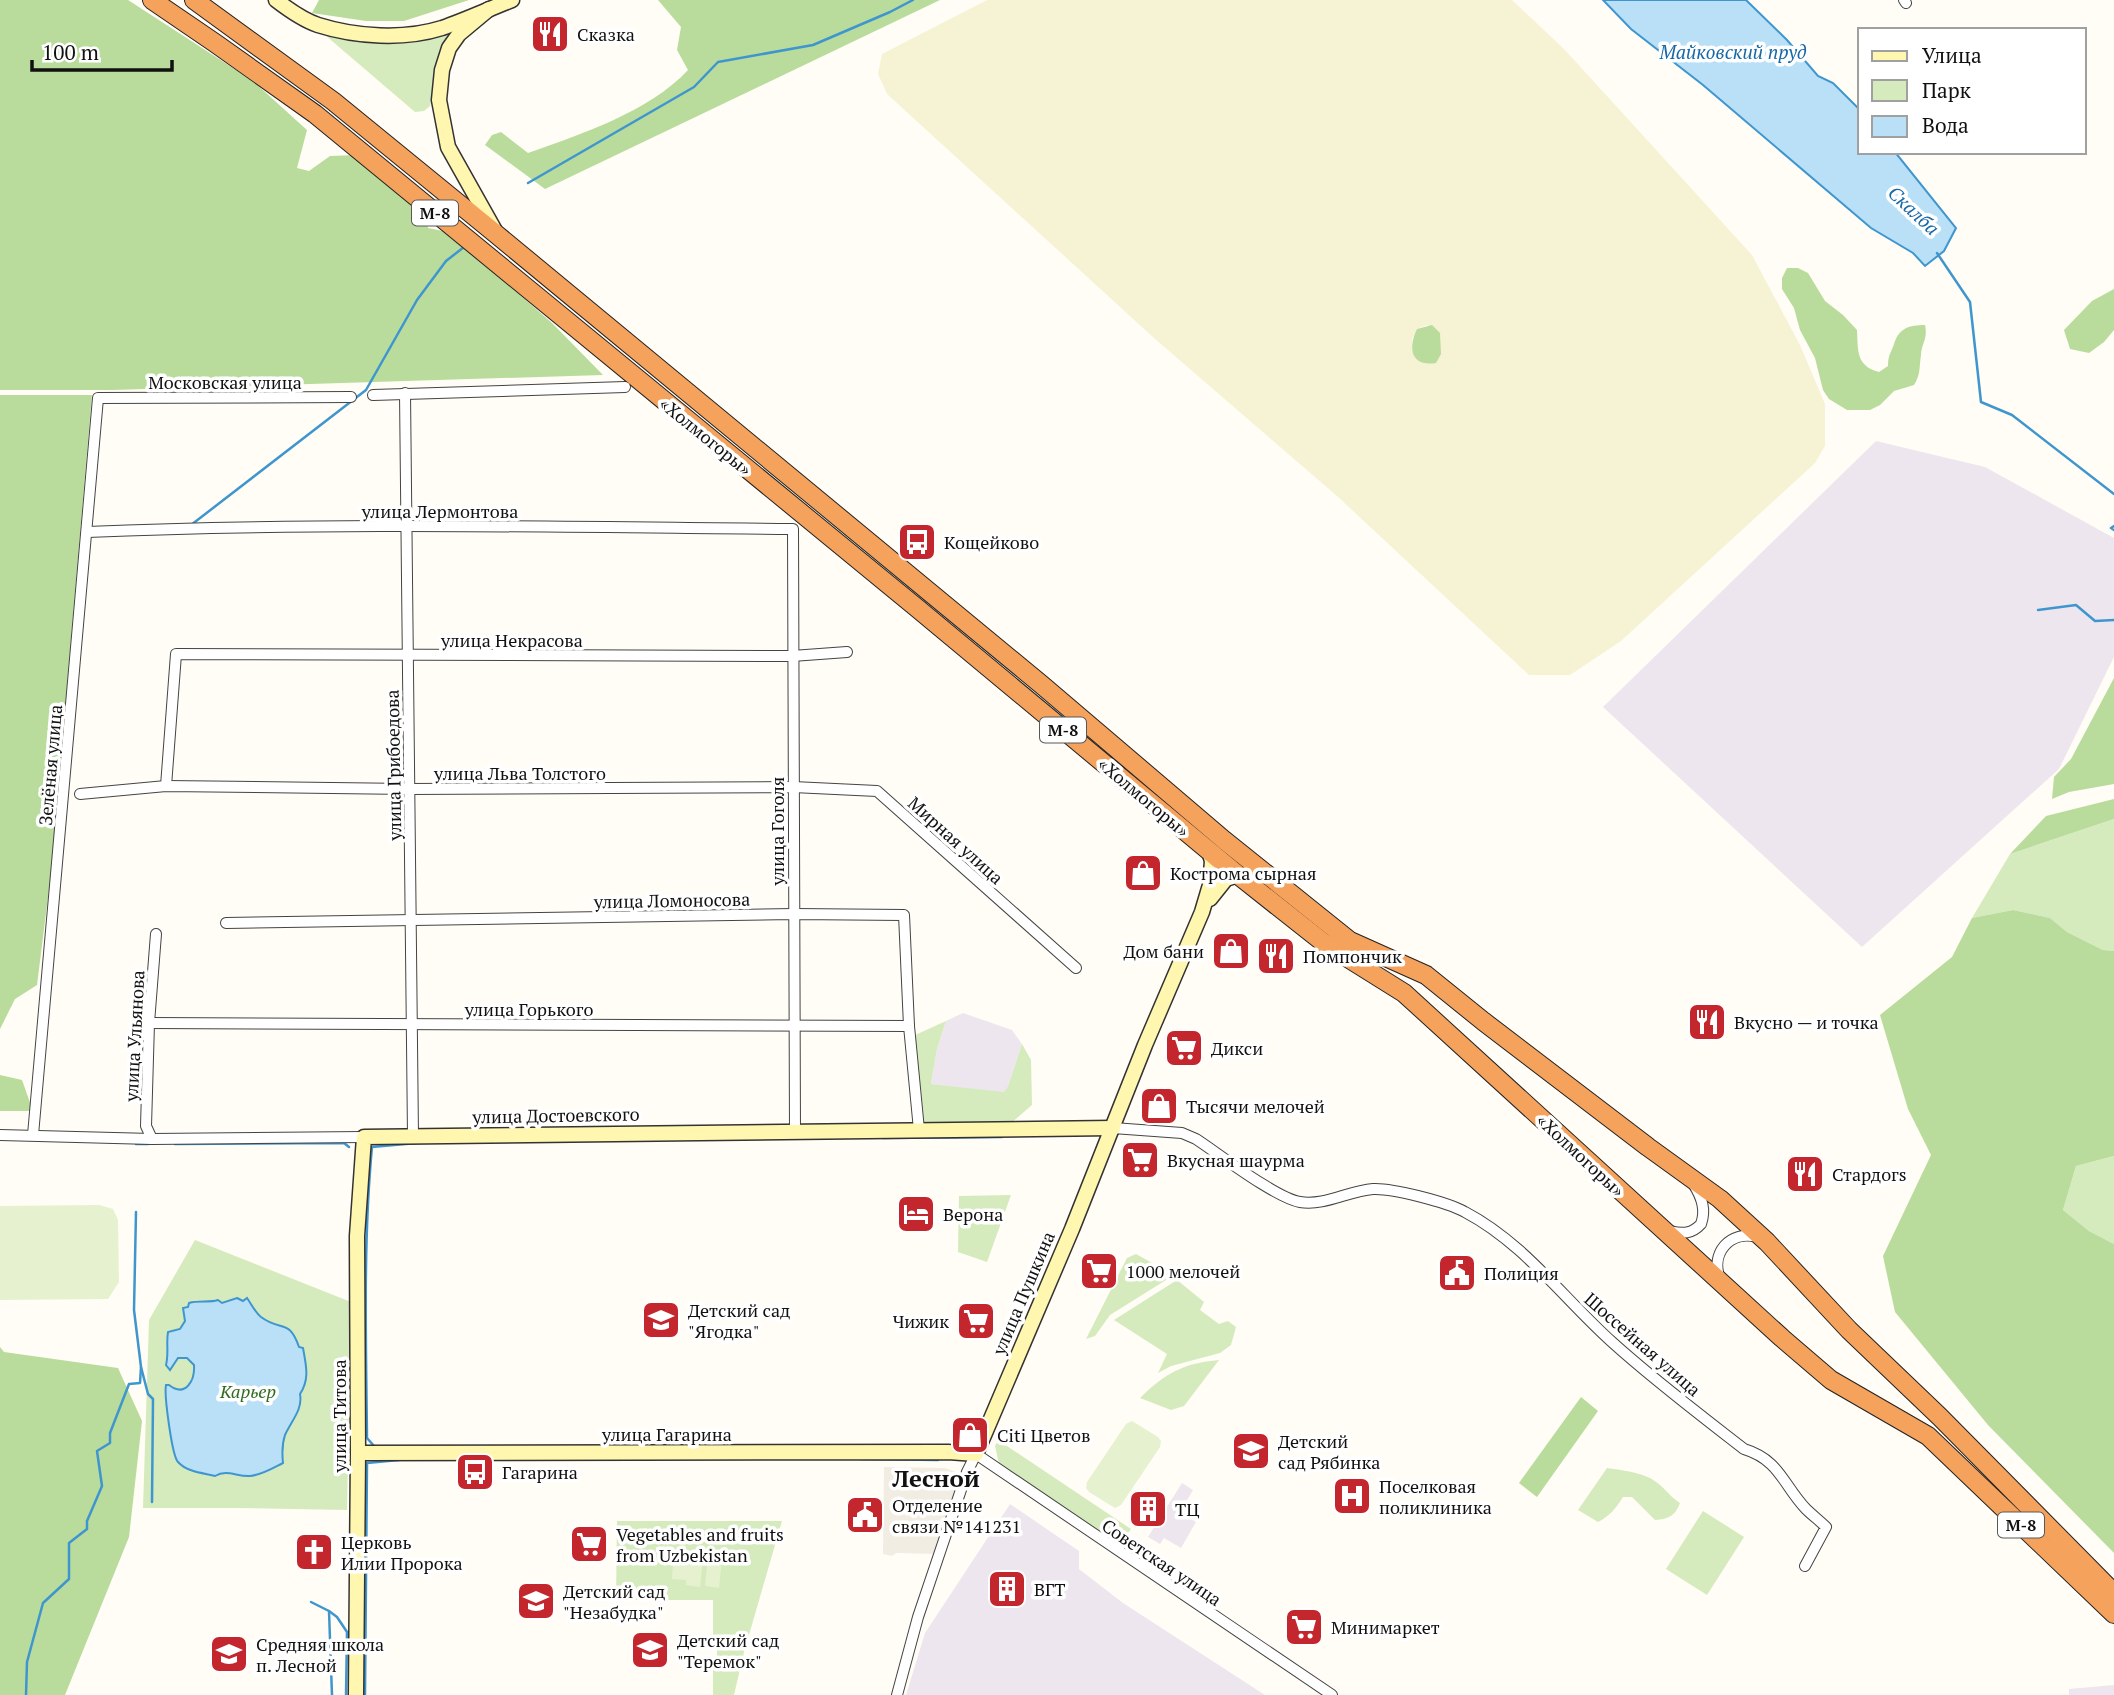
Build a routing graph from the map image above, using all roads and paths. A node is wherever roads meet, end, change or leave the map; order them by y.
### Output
1 (152, 0) edge
2 (194, 0) edge
3 (276, 0) edge
4 (512, 0) edge
5 (489, 9) junction
6 (496, 234) junction
7 (625, 387) dead end
8 (405, 393) junction
9 (373, 395) dead end
10 (351, 397) dead end
11 (98, 398) joint
12 (406, 526) junction
13 (793, 529) joint
14 (87, 532) junction
15 (847, 652) dead end
16 (408, 656) junction
17 (792, 656) junction
18 (166, 786) junction
19 (793, 787) junction
20 (409, 789) junction
21 (80, 794) dead end
22 (1209, 851) junction
23 (1238, 874) junction
24 (1202, 912) junction
25 (794, 914) junction
26 (412, 919) junction
27 (226, 923) dead end
28 (156, 934) dead end
29 (1076, 968) dead end
30 (149, 1023) junction
31 (412, 1025) junction
32 (794, 1026) junction
33 (909, 1026) junction
34 (1113, 1128) junction
35 (919, 1130) junction
36 (795, 1132) junction
37 (0, 1135) edge
38 (33, 1135) junction
39 (413, 1136) junction
40 (364, 1137) junction
41 (152, 1139) junction
42 (1688, 1176) junction
43 (1654, 1222) junction
44 (1767, 1242) junction
45 (1727, 1288) junction
46 (358, 1452) junction
47 (976, 1454) junction
48 (1805, 1566) dead end
49 (2114, 1593) edge
50 (2114, 1614) edge
51 (356, 1695) edge
52 (897, 1695) edge
53 (1332, 1695) edge

1 - 22 highway, «Холмогоры» / М-8
2 - 6 highway, «Холмогоры» / М-8
3 - 5 street
4 - 5 street
5 - 6 street
6 - 42 highway, «Холмогоры» / М-8
7 - 8 street
8 - 9 street
8 - 12 street, улица Грибоедова
10 - 11 street, Московская улица
11 - 14 street, Зелёная улица
12 - 13 street, улица Лермонтова
12 - 14 street, улица Лермонтова
12 - 16 street, улица Грибоедова
13 - 17 street, улица Гоголя
14 - 38 street, Зелёная улица
15 - 17 street, улица Некрасова
16 - 17 street, улица Некрасова
16 - 18 street, улица Некрасова
16 - 20 street, улица Грибоедова
17 - 19 street, улица Гоголя
18 - 20 street, улица Льва Толстого
18 - 21 street, улица Льва Толстого
19 - 20 street, улица Льва Толстого
19 - 25 street, улица Гоголя
19 - 29 street, Мирная улица
20 - 26 street, улица Грибоедова
22 - 23 highway, «Холмогоры» / М-8
22 - 24 street
23 - 24 street
23 - 43 highway, «Холмогоры» / М-8
24 - 34 street, улица Пушкина
25 - 26 street, улица Ломоносова
25 - 32 street, улица Гоголя
25 - 33 street, улица Ломоносова
26 - 27 street, улица Ломоносова
26 - 31 street, улица Грибоедова
28 - 30 street, улица Ульянова
30 - 31 street, улица Горького
30 - 41 street, улица Ульянова
31 - 32 street, улица Горького
31 - 39 street, улица Грибоедова
32 - 33 street, улица Горького
32 - 36 street, улица Гоголя
33 - 35 street, улица Ломоносова
34 - 35 street, улица Достоевского
34 - 47 street, улица Пушкина
34 - 48 street, Шоссейная улица
35 - 36 street, улица Достоевского
36 - 39 street, улица Достоевского
37 - 38 street, улица Достоевского
38 - 41 street, улица Достоевского
39 - 40 street, улица Достоевского
40 - 41 street, улица Достоевского
40 - 46 street, улица Титова
42 - 43 street
42 - 44 highway, «Холмогоры» / М-8
43 - 45 highway, «Холмогоры» / М-8
44 - 45 street
44 - 49 highway, «Холмогоры» / М-8
45 - 50 highway, «Холмогоры» / М-8
46 - 47 street, улица Гагарина
46 - 51 street, улица Титова
47 - 52 street, улица Пушкина
47 - 53 street, Советская улица

